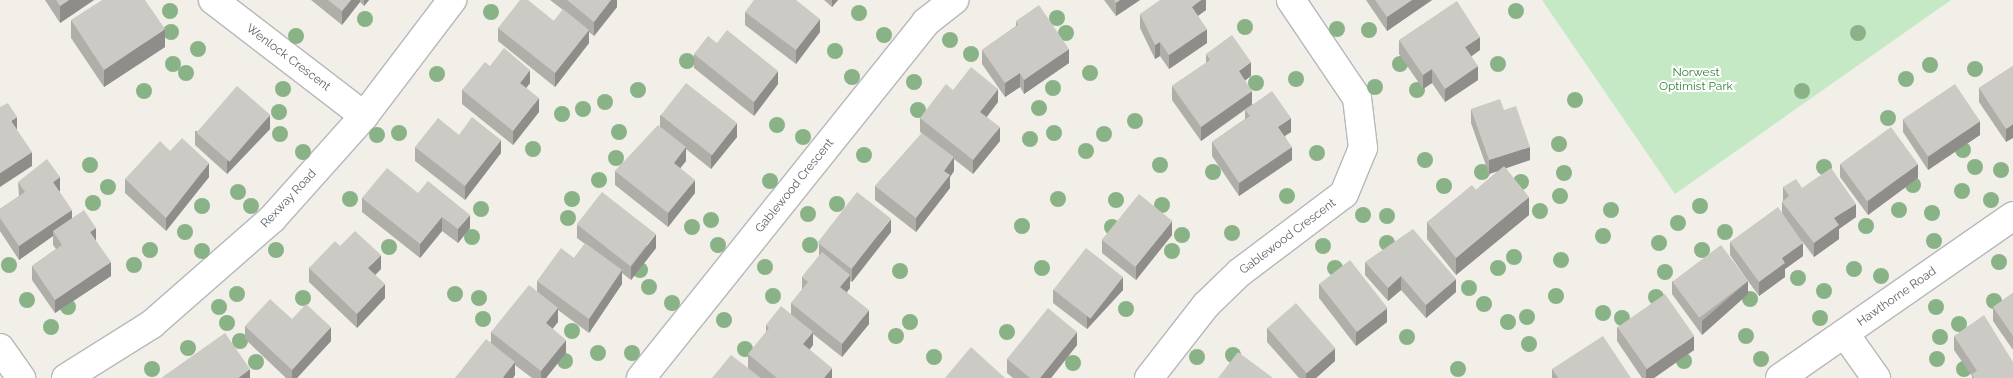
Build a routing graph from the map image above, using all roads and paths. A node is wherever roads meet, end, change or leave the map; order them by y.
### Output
1 (213, 0) edge
2 (452, 0) edge
3 (954, 0) edge
4 (1291, 0) edge
5 (364, 116) junction
6 (2013, 216) edge
7 (1845, 334) junction
8 (0, 348) edge
9 (21, 378) edge
10 (66, 378) edge
11 (641, 378) edge
12 (1149, 378) edge
13 (1780, 378) edge
14 (1876, 378) edge

1 - 5 street, Wenlock Crescent
2 - 5 street, Rexway Road
3 - 11 street, Gablewood Crescent
4 - 12 street, Gablewood Crescent
5 - 10 street, Rexway Road
6 - 7 street, Hawthorne Road
7 - 13 street, Hawthorne Road
7 - 14 street
8 - 9 street

